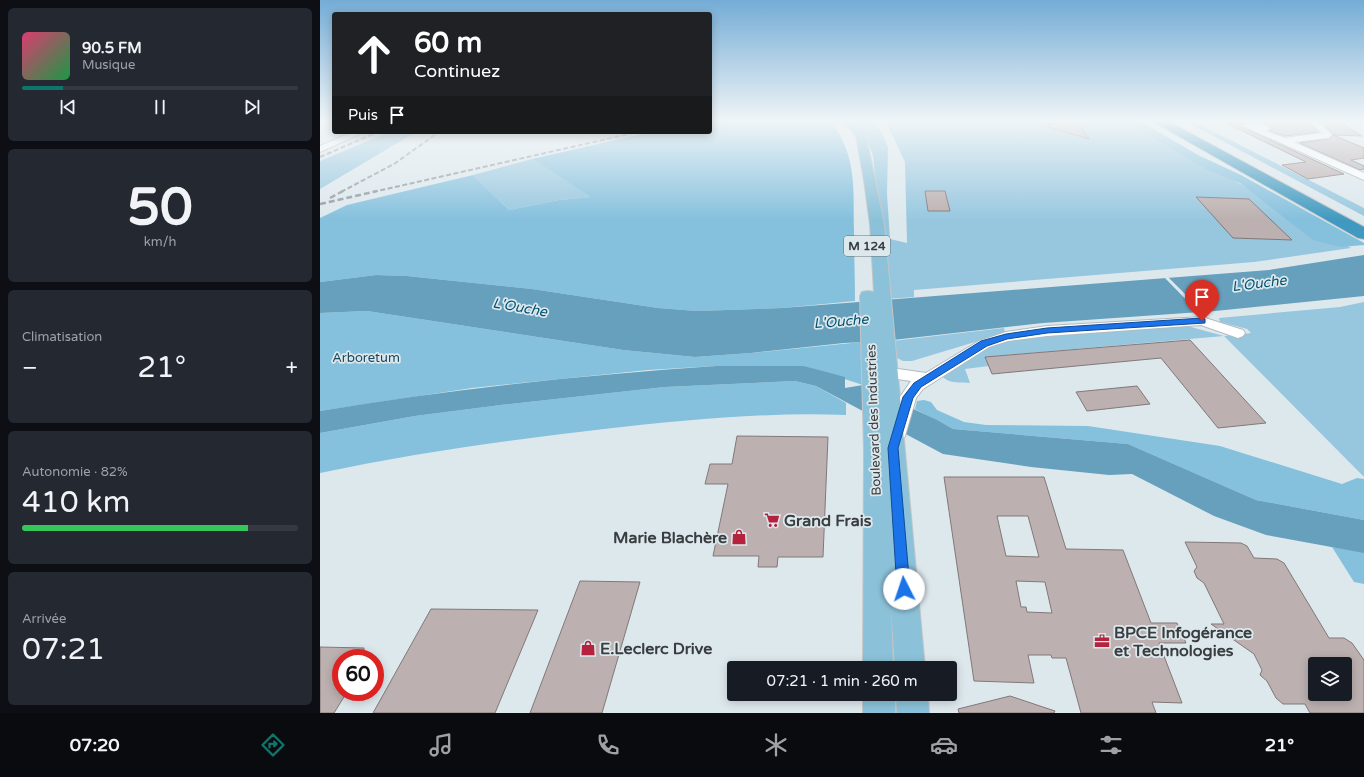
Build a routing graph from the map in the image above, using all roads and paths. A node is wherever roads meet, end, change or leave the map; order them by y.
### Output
1 (1217, 153) edge
2 (1231, 153) edge
3 (1312, 153) edge
4 (865, 155) edge
5 (1364, 167) edge
6 (1347, 169) junction
7 (1364, 177) edge
8 (1364, 224) edge
9 (1364, 234) edge
10 (1238, 333) dead end
11 (880, 371) junction
12 (926, 378) junction
13 (886, 433) junction
14 (878, 661) edge
15 (909, 661) edge
16 (879, 701) edge
17 (912, 701) edge
18 (879, 713) edge
19 (913, 713) edge

1 - 9 highway
2 - 8 highway
3 - 6 street
4 - 11 main road, Boulevard des Industries / M 124
5 - 6 street
6 - 7 street
10 - 12 street
11 - 12 street
11 - 13 main road, Boulevard des Industries / M 124
12 - 13 street
13 - 14 main road, Boulevard des Industries / M 124
13 - 15 main road, Boulevard des Industries / M 124
16 - 18 main road
17 - 19 main road

